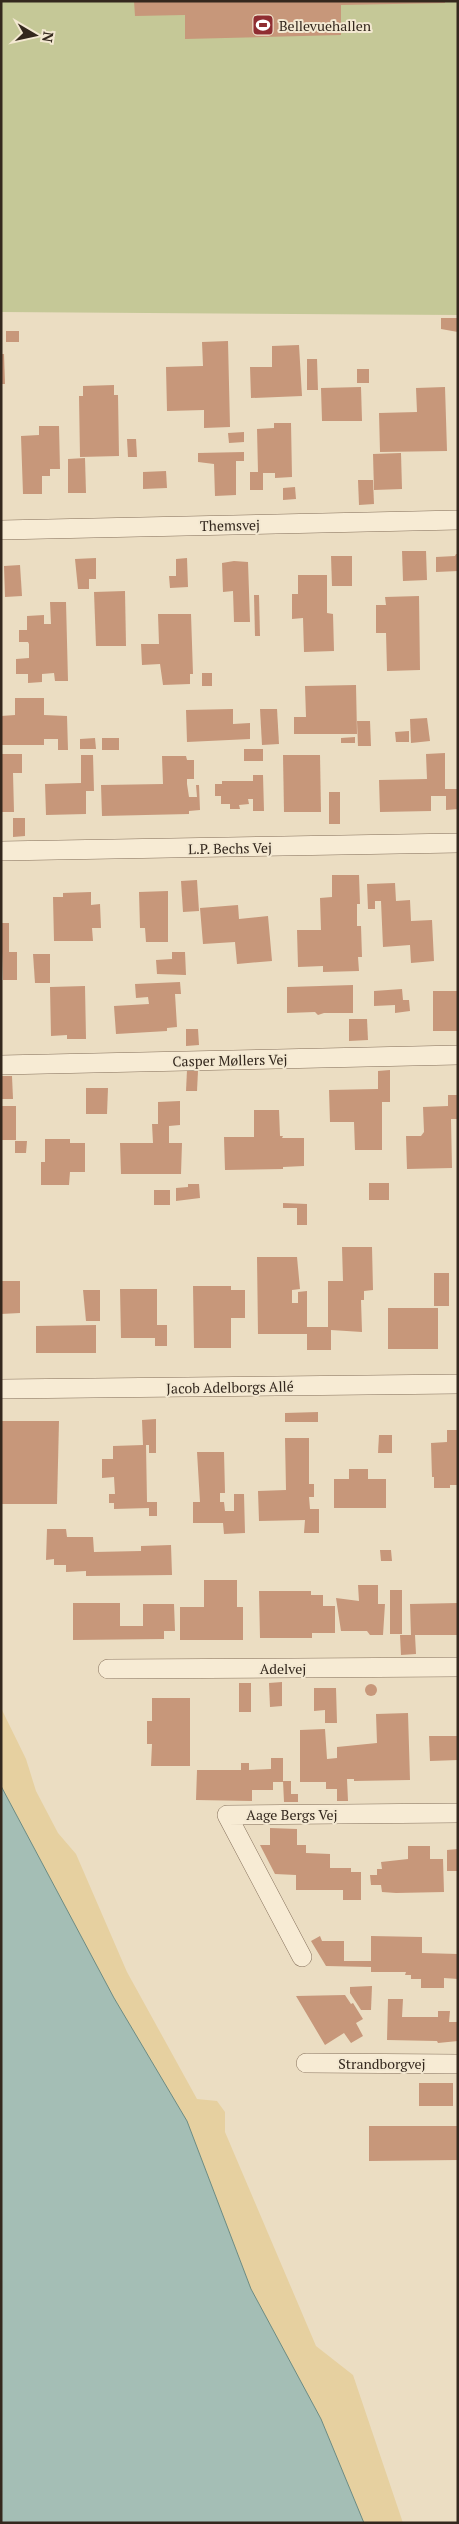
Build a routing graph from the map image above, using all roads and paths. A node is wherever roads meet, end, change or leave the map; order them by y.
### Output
1 (458, 520) edge
2 (1, 530) edge
3 (458, 843) edge
4 (1, 852) edge
5 (458, 1055) edge
6 (1, 1065) edge
7 (458, 1384) edge
8 (1, 1389) edge
9 (458, 1667) edge
10 (108, 1669) dead end
11 (458, 1814) edge
12 (302, 1958) dead end
13 (306, 2063) dead end
14 (458, 2064) edge

1 - 2 street, Themsvej
3 - 4 street, L.P. Bechs Vej
5 - 6 street, Casper Møllers Vej
7 - 8 street, Jacob Adelborgs Allé
9 - 10 street, Adelvej
11 - 12 street, Aage Bergs Vej
13 - 14 street, Strandborgvej

